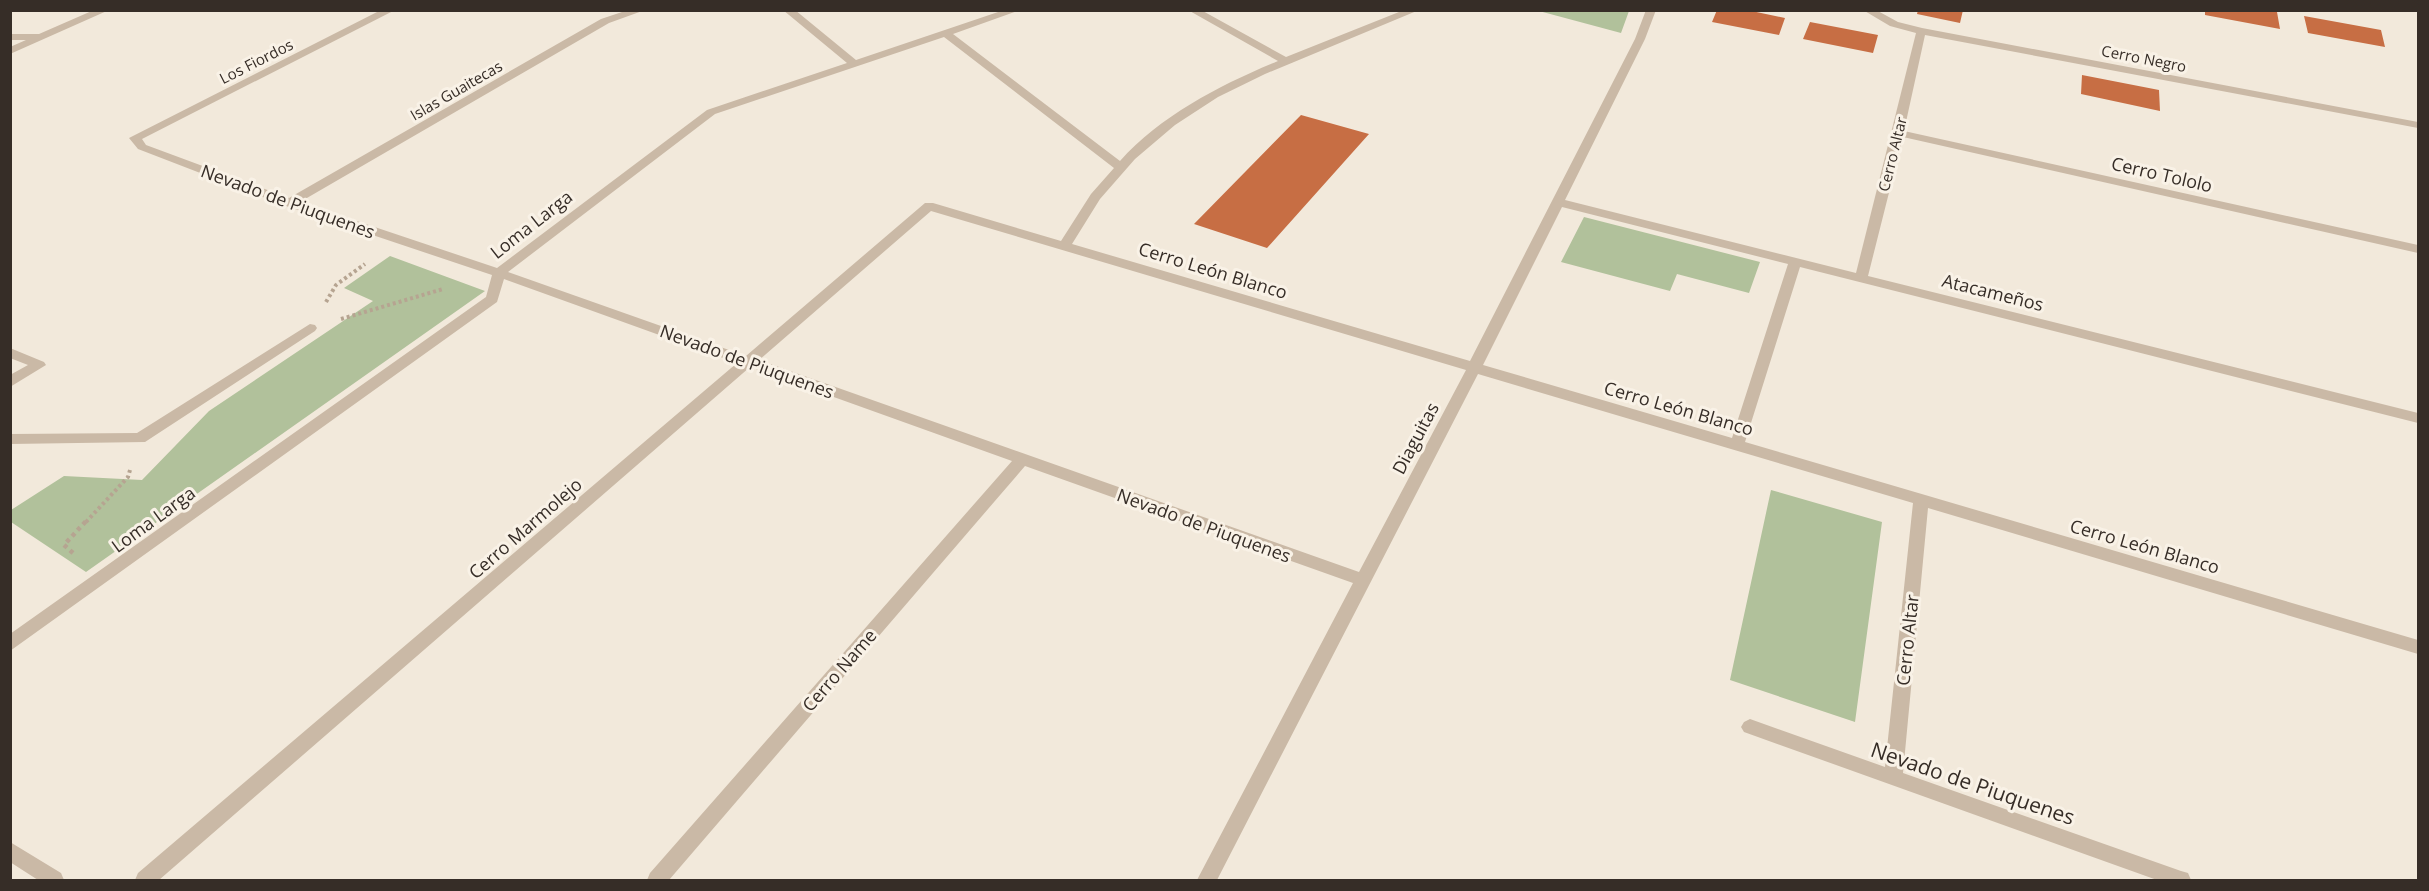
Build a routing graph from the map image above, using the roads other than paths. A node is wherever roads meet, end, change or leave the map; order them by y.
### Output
1 (104, 10) edge
2 (390, 10) edge
3 (640, 10) edge
4 (788, 10) edge
5 (1015, 10) edge
6 (1193, 10) edge
7 (1414, 10) edge
8 (1651, 10) edge
9 (1873, 11) edge
10 (1921, 31) junction
11 (946, 34) junction
12 (10, 37) edge
13 (43, 37) junction
14 (10, 51) edge
15 (1286, 61) junction
16 (855, 64) junction
17 (2418, 125) edge
18 (1898, 133) junction
19 (135, 138) joint
20 (1119, 166) junction
21 (1558, 202) junction
22 (290, 203) junction
23 (929, 206) joint
24 (1064, 246) junction
25 (2418, 249) edge
26 (1796, 261) junction
27 (499, 273) junction
28 (1861, 278) junction
29 (310, 328) road end
30 (10, 352) edge
31 (748, 362) junction
32 (1474, 368) junction
33 (10, 382) edge
34 (2418, 418) edge
35 (10, 439) edge
36 (1737, 446) junction
37 (1022, 460) junction
38 (1921, 500) junction
39 (1362, 580) junction
40 (10, 644) edge
41 (2418, 647) edge
42 (1750, 727) dead end
43 (1893, 779) junction
44 (10, 851) edge
45 (54, 880) edge
46 (145, 880) edge
47 (657, 880) edge
48 (1207, 880) edge
49 (2181, 880) edge

1 - 13 street
2 - 19 street, Los Fiordos
3 - 22 street, Islas Guaitecas
4 - 16 street
5 - 11 street, Loma Larga
6 - 15 street
7 - 15 street
8 - 21 street, Diaguitas
9 - 10 street, Cerro Negro
10 - 17 street, Cerro Negro
10 - 18 street, Cerro Altar
11 - 16 street, Loma Larga
11 - 20 street
12 - 13 street
13 - 14 street
15 - 20 street
16 - 27 street, Loma Larga
18 - 25 street, Cerro Tololo
18 - 28 street, Cerro Altar
19 - 22 street, Nevado de Piuquenes
20 - 24 street
21 - 26 street, Atacameños
21 - 32 street, Diaguitas
22 - 27 street, Nevado de Piuquenes
23 - 24 street, Cerro León Blanco
23 - 31 street, Cerro Marmolejo
24 - 32 street, Cerro León Blanco
26 - 28 street, Atacameños
26 - 36 street
27 - 31 street, Nevado de Piuquenes
27 - 40 street, Loma Larga
28 - 34 street, Atacameños
29 - 35 street
30 - 33 street
31 - 37 street, Nevado de Piuquenes
31 - 46 street, Cerro Marmolejo
32 - 36 street, Cerro León Blanco
32 - 39 street, Diaguitas
36 - 38 street, Cerro León Blanco
37 - 39 street, Nevado de Piuquenes
37 - 47 street, Cerro Name
38 - 41 street, Cerro León Blanco
38 - 43 street, Cerro Altar
39 - 48 street, Diaguitas
42 - 43 street, Nevado de Piuquenes
43 - 49 street, Nevado de Piuquenes
44 - 45 street

